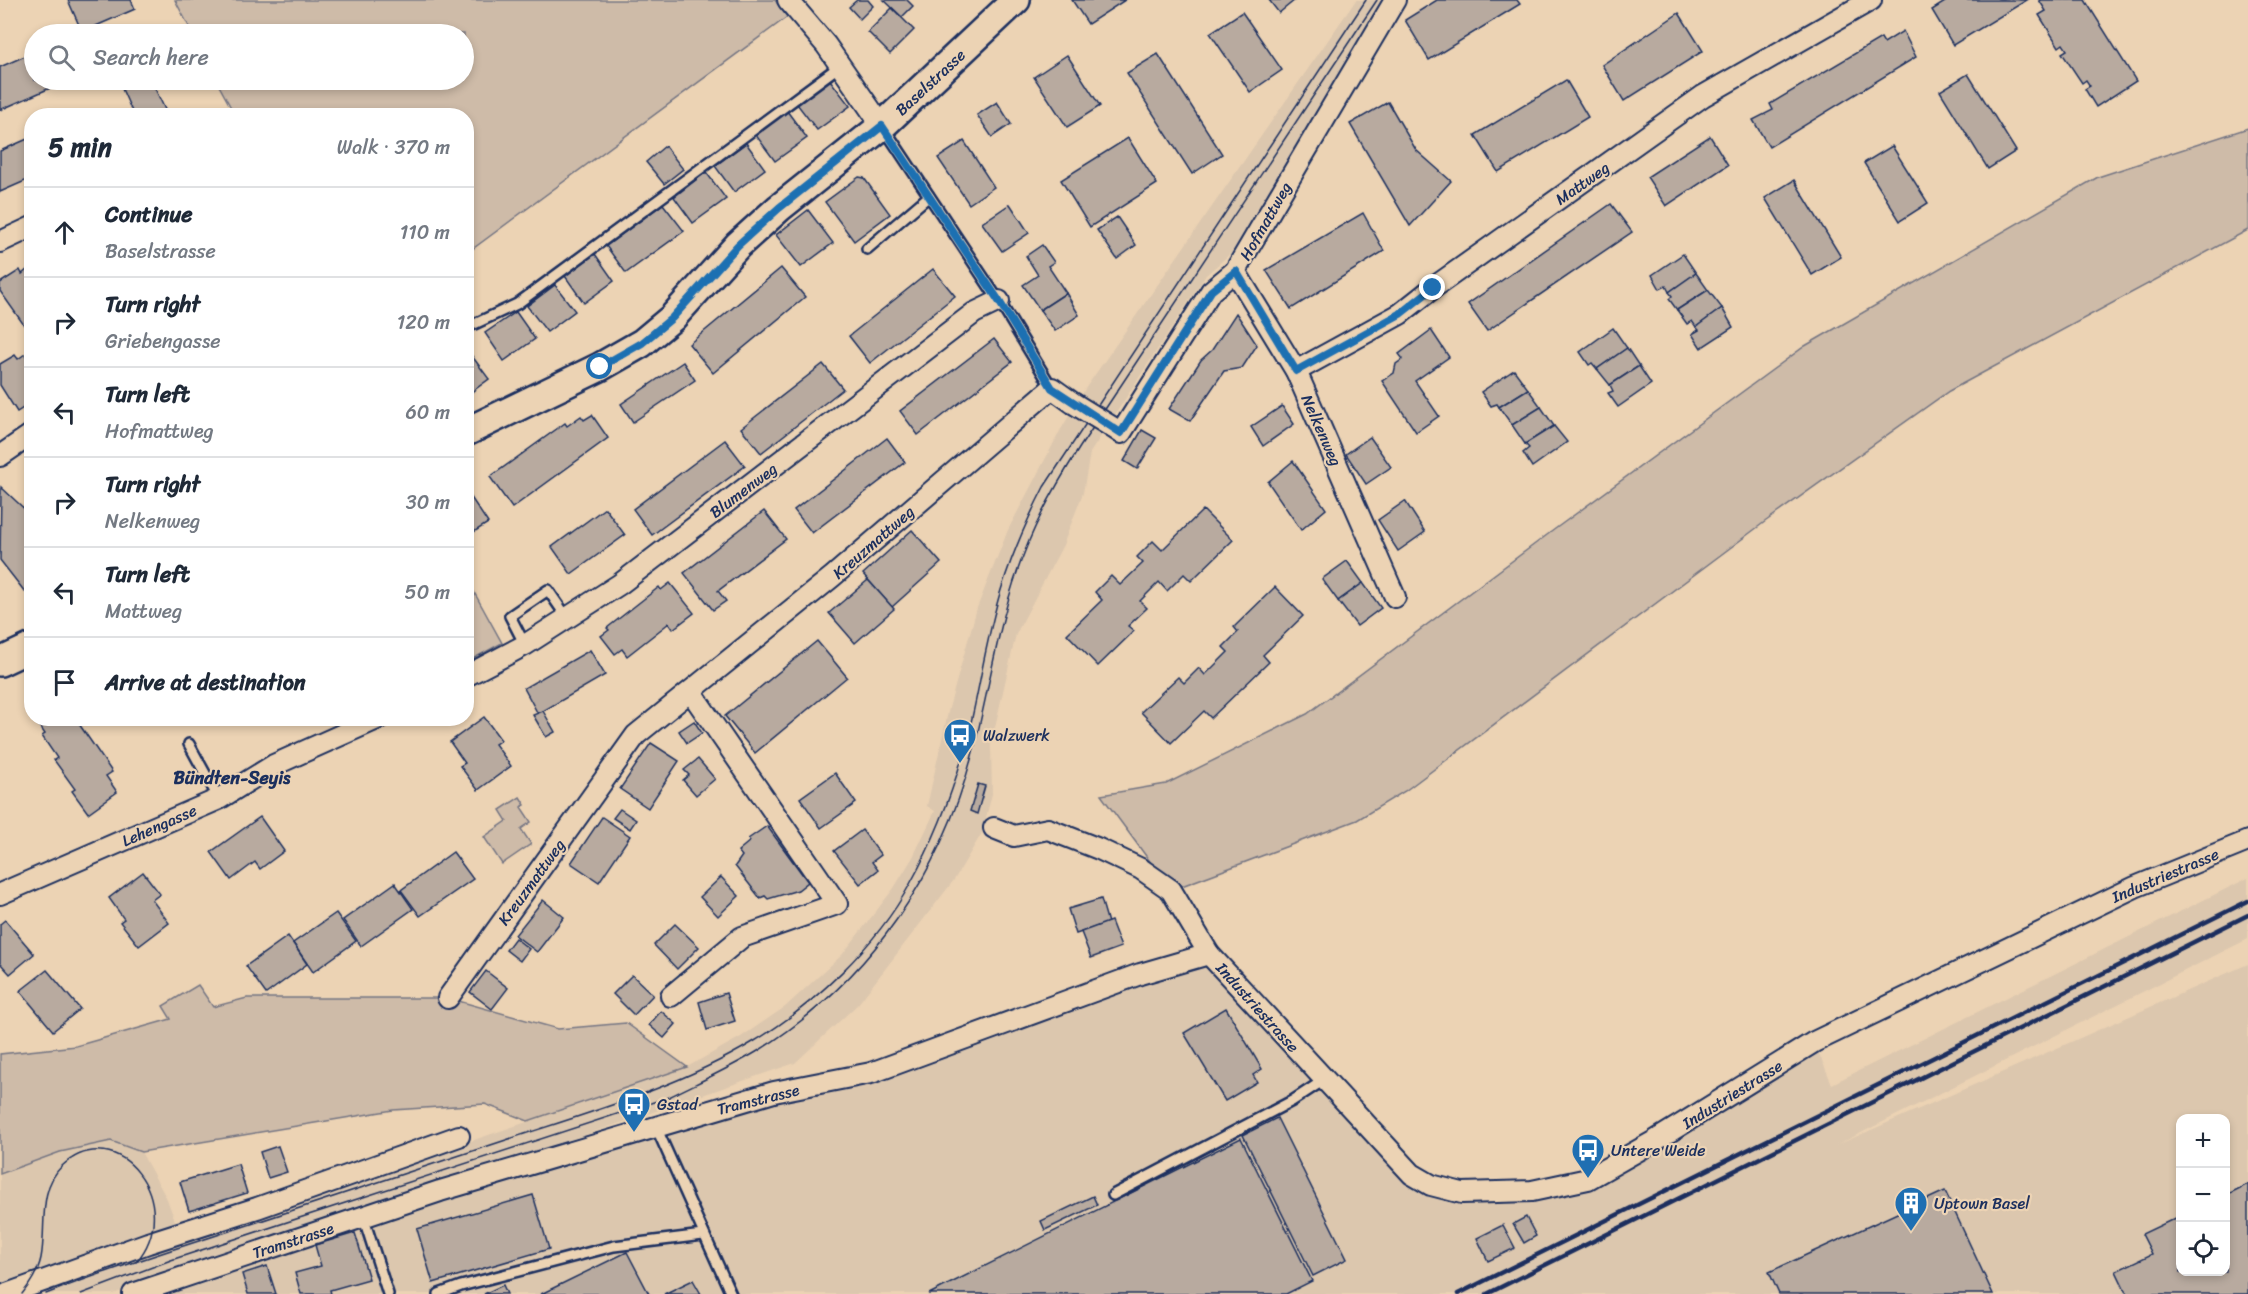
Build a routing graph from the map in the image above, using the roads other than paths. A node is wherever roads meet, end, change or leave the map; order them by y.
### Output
1 (788, 0) edge
2 (1016, 0) edge
3 (1395, 0) edge
4 (1871, 0) edge
5 (1851, 5) edge
6 (841, 66) junction
7 (882, 126) junction
8 (929, 196) junction
9 (24, 232) edge
10 (0, 242) edge
11 (867, 249) dead end
12 (1236, 271) junction
13 (999, 301) junction
14 (474, 324) edge
15 (1296, 371) junction
16 (1052, 388) junction
17 (474, 428) edge
18 (24, 440) edge
19 (0, 456) edge
20 (1395, 597) dead end
21 (568, 619) junction
22 (525, 645) junction
23 (24, 650) edge
24 (0, 662) edge
25 (474, 672) edge
26 (691, 692) junction
27 (361, 726) edge
28 (189, 744) dead end
29 (219, 799) junction
30 (994, 828) dead end
31 (2248, 841) edge
32 (0, 894) edge
33 (1209, 954) junction
34 (671, 996) dead end
35 (448, 998) dead end
36 (1324, 1080) junction
37 (656, 1127) junction
38 (459, 1136) dead end
39 (1113, 1195) dead end
40 (363, 1216) junction
41 (703, 1235) junction
42 (7, 1294) edge
43 (133, 1294) edge
44 (388, 1294) edge
45 (439, 1294) edge
46 (731, 1294) edge

1 - 6 street
2 - 7 main road, Baselstrasse
3 - 12 street, Hofmattweg
4 - 5 street, Mattweg
5 - 15 street, Mattweg
6 - 7 street
6 - 14 lane
7 - 8 lane
7 - 17 main road, Baselstrasse
8 - 11 lane
8 - 13 lane
9 - 10 street
12 - 15 street, Nelkenweg
12 - 16 street, Hofmattweg, bridge
13 - 16 lane
13 - 21 street, Blumenweg
15 - 20 street, Nelkenweg
16 - 26 street, Kreuzmattweg
18 - 19 street
21 - 22 street, Blumenweg
21 - 22 lane
22 - 25 street, Blumenweg
23 - 24 main road
26 - 34 street
26 - 35 street, Kreuzmattweg
27 - 29 street, Lehengasse
28 - 29 lane
29 - 32 street, Lehengasse
30 - 33 street, Industriestrasse
31 - 36 street, Industriestrasse
33 - 36 street, Industriestrasse
33 - 37 street, Tramstrasse
36 - 39 lane
37 - 40 street, Tramstrasse
37 - 41 lane
38 - 42 street
40 - 43 street, Tramstrasse
40 - 44 lane
41 - 45 lane
41 - 46 lane

